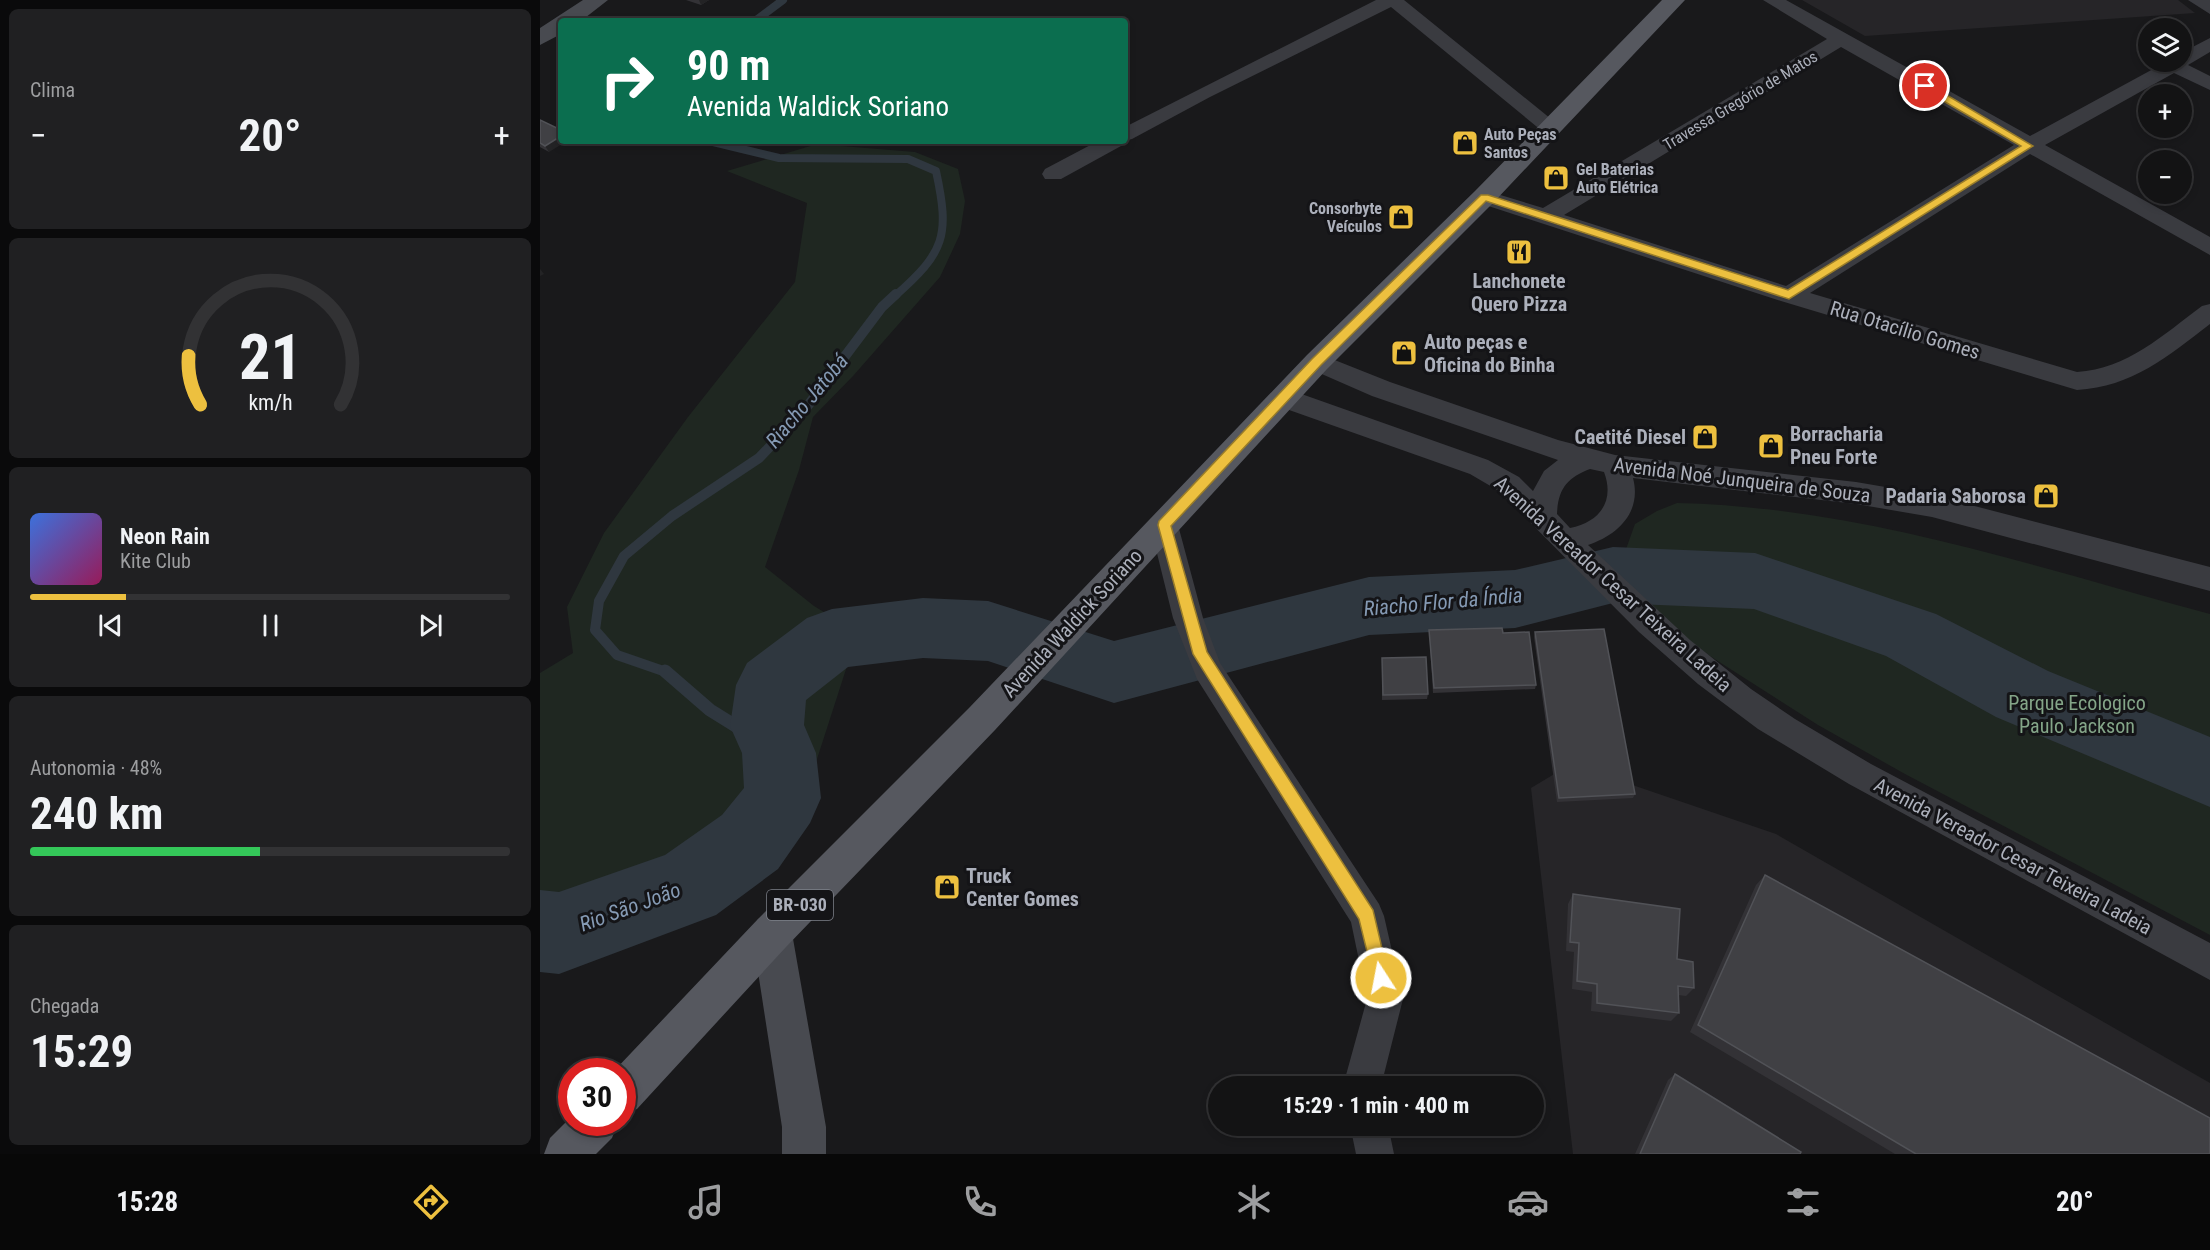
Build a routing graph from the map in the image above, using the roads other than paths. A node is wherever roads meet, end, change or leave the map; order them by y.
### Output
1 (597, 0) edge
2 (1392, 0) edge
3 (1674, 0) edge
4 (1772, 0) edge
5 (2198, 0) edge
6 (2210, 8) edge
7 (571, 18) edge
8 (558, 27) edge
9 (540, 38) edge
10 (1842, 38) junction
11 (2210, 44) edge
12 (2192, 55) edge
13 (2162, 72) edge
14 (2192, 72) edge
15 (2210, 84) edge
16 (1549, 127) junction
17 (1128, 133) edge
18 (1108, 144) edge
19 (2028, 146) junction
20 (1053, 174) dead end
21 (1484, 197) junction
22 (1545, 217) junction
23 (2210, 247) edge
24 (1789, 295) junction
25 (2210, 312) edge
26 (1317, 362) junction
27 (1284, 398) junction
28 (1589, 458) junction
29 (1615, 465) junction
30 (1543, 518) junction
31 (1164, 525) junction
32 (1564, 540) junction
33 (2210, 579) edge
34 (772, 933) junction
35 (2210, 962) edge
36 (1365, 1076) edge
37 (636, 1079) edge
38 (583, 1136) edge
39 (1371, 1136) edge
40 (566, 1154) edge
41 (804, 1154) edge
42 (1375, 1154) edge

1 - 7 street
2 - 16 street
2 - 17 street
3 - 16 main road, Avenida Waldick Soriano / BR-030
4 - 10 street
5 - 6 street
8 - 9 street
10 - 19 street
10 - 22 street, Travessa Gregório de Matos
11 - 12 street
13 - 19 street
14 - 15 street
16 - 21 main road, Avenida Waldick Soriano / BR-030
18 - 20 street
19 - 23 street
19 - 24 street
21 - 22 street, Rua Otacílio Gomes
21 - 26 main road, Avenida Waldick Soriano / BR-030
22 - 24 street, Rua Otacílio Gomes
24 - 25 street, Rua Otacílio Gomes
26 - 27 main road, Avenida Waldick Soriano / BR-030
26 - 28 street, Avenida Noé Junqueira de Souza
27 - 30 street, Avenida Vereador Cesar Teixeira Ladeia
27 - 31 main road, Avenida Waldick Soriano / BR-030
28 - 29 street, Avenida Noé Junqueira de Souza
28 - 30 street
29 - 32 street
29 - 33 street, Avenida Noé Junqueira de Souza
30 - 32 street, Avenida Vereador Cesar Teixeira Ladeia
31 - 34 main road, Avenida Waldick Soriano / BR-030
31 - 36 street
32 - 35 street, Avenida Vereador Cesar Teixeira Ladeia
34 - 37 main road, Avenida Waldick Soriano / BR-030
34 - 41 street
38 - 40 main road
39 - 42 street

